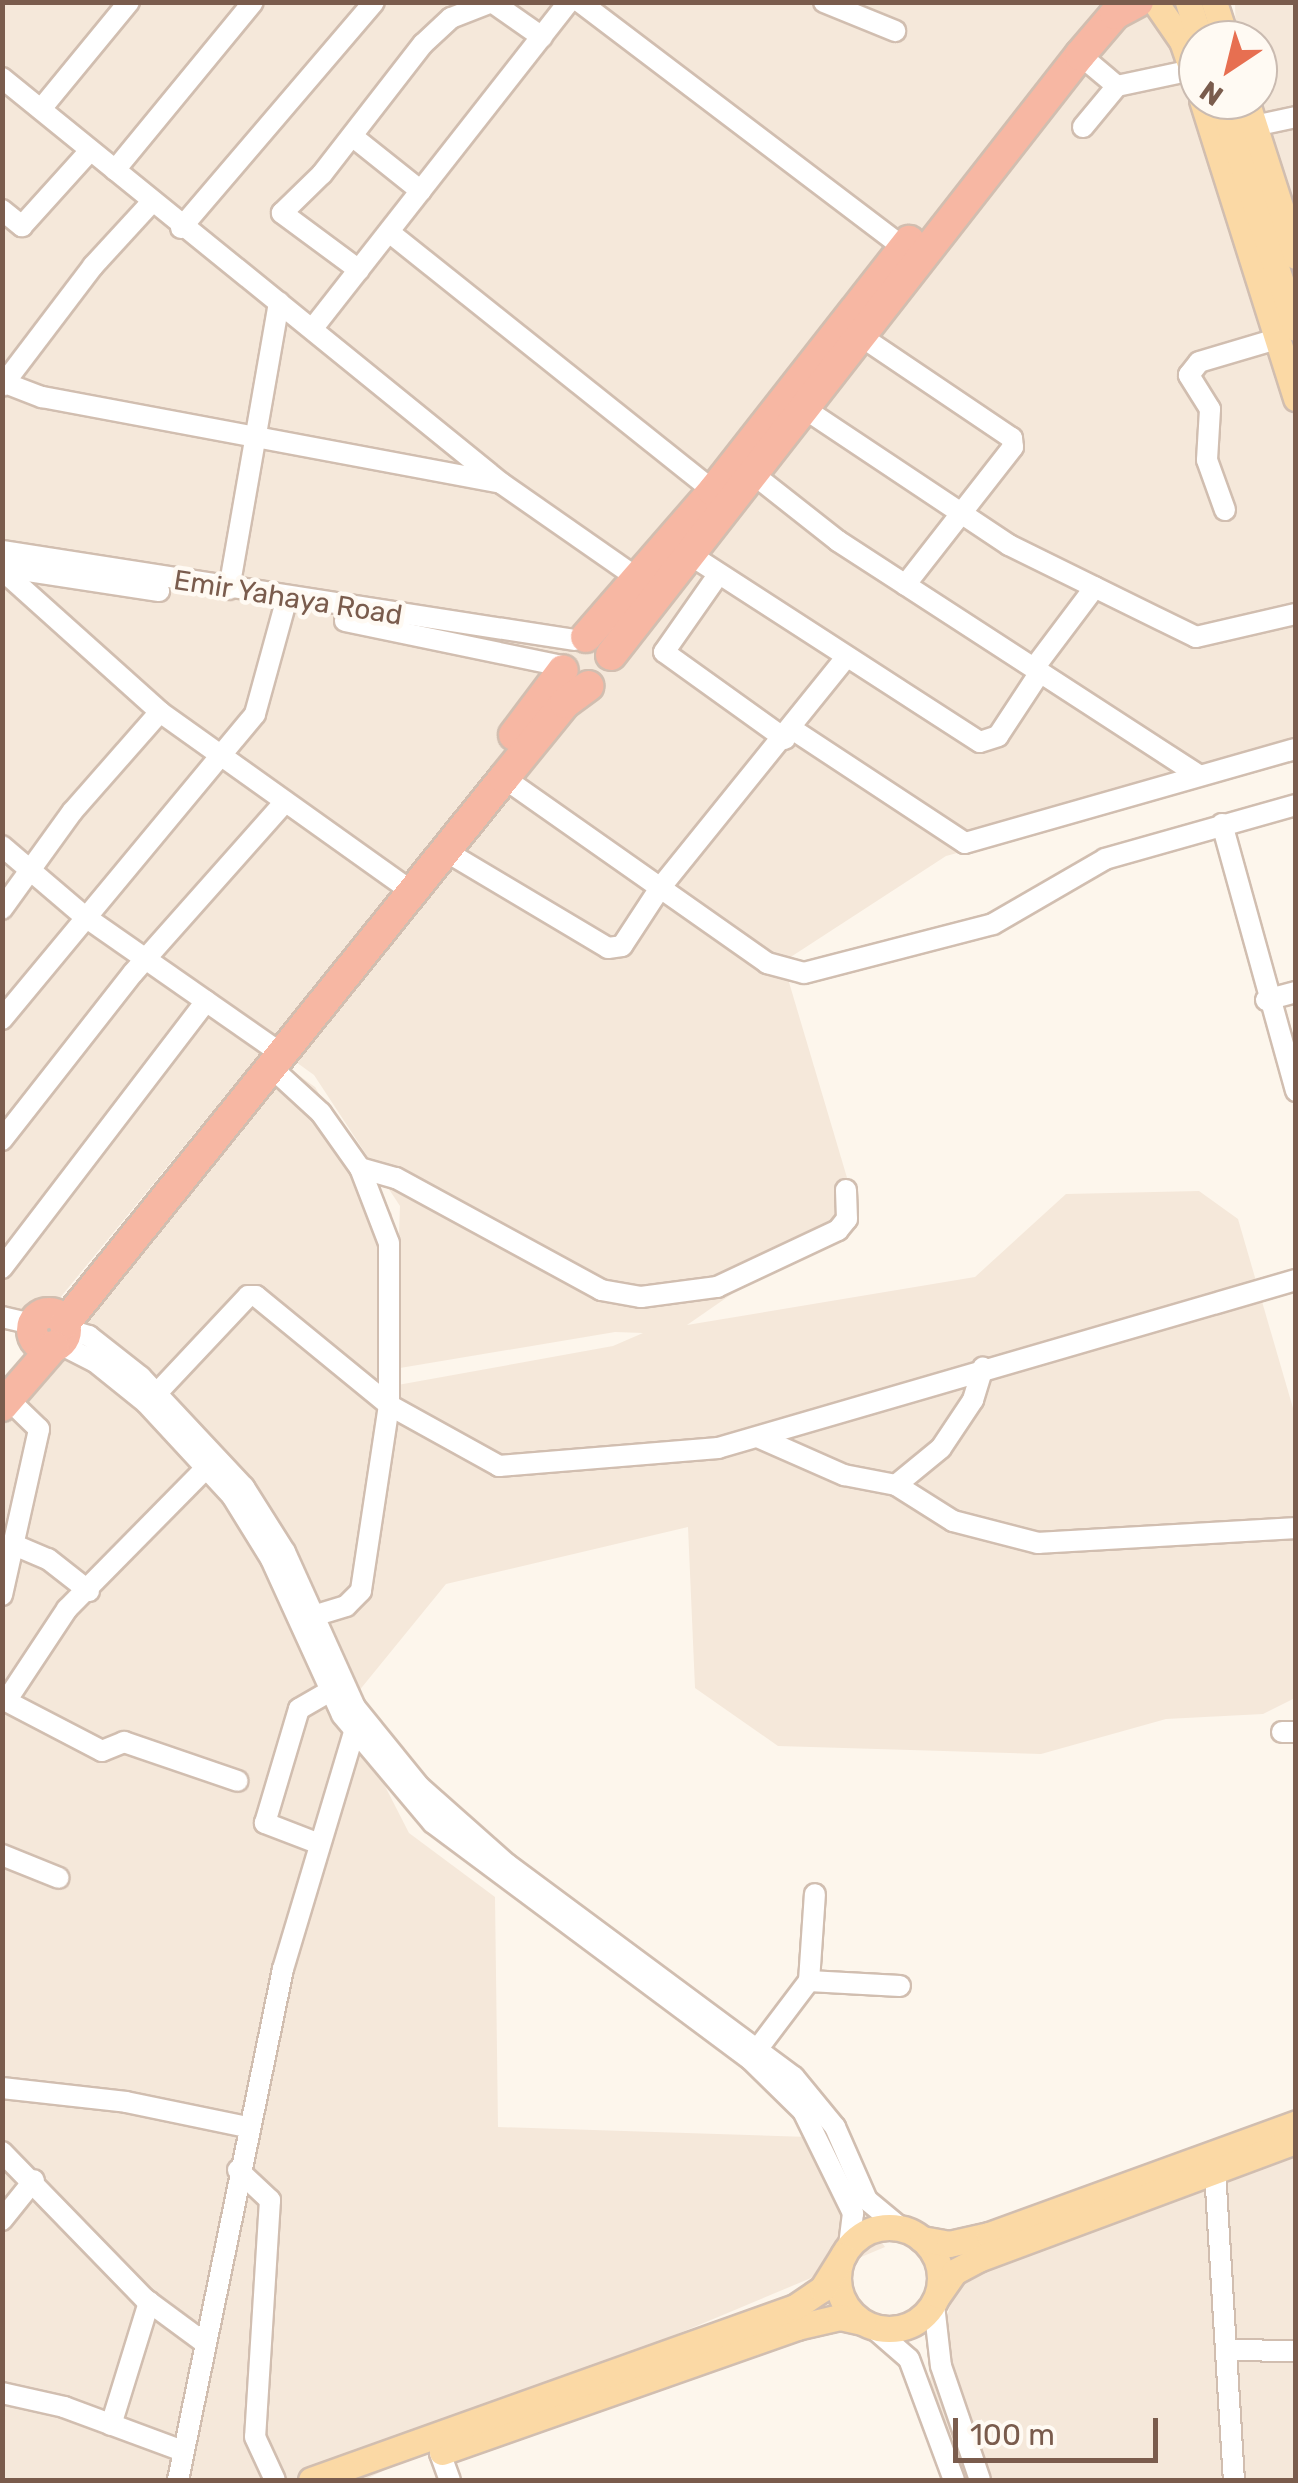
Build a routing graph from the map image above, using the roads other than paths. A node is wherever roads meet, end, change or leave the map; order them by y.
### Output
1 (128, 2) edge
2 (253, 2) edge
3 (374, 2) edge
4 (492, 2) edge
5 (824, 2) edge
6 (1097, 2) edge
7 (1138, 2) edge
8 (1154, 2) edge
9 (579, 3) edge
10 (895, 31) dead end
11 (1178, 34) edge
12 (542, 37) junction
13 (1080, 55) junction
14 (2, 78) edge
15 (1178, 80) edge
16 (1118, 86) junction
17 (41, 109) junction
18 (1296, 117) edge
19 (1209, 120) edge
20 (1227, 120) edge
21 (1252, 120) edge
22 (1254, 126) junction
23 (1083, 128) dead end
24 (352, 136) junction
25 (88, 153) junction
26 (115, 170) junction
27 (421, 191) junction
28 (1286, 197) edge
29 (151, 203) junction
30 (2, 210) edge
31 (182, 228) junction
32 (389, 232) junction
33 (904, 248) junction
34 (1296, 256) edge
35 (359, 270) junction
36 (280, 302) junction
37 (314, 328) junction
38 (1288, 333) edge
39 (862, 337) junction
40 (6, 377) edge
41 (1296, 400) edge
42 (804, 409) junction
43 (256, 439) junction
44 (753, 474) junction
45 (500, 483) junction
46 (714, 491) junction
47 (1225, 510) dead end
48 (961, 514) junction
49 (2, 551) edge
50 (689, 554) junction
51 (2, 569) edge
52 (718, 575) junction
53 (640, 580) junction
54 (904, 586) junction
55 (1095, 587) junction
56 (229, 589) junction
57 (284, 609) junction
58 (1296, 614) edge
59 (845, 659) junction
60 (575, 660) junction
61 (1037, 670) junction
62 (160, 712) junction
63 (788, 734) junction
64 (1296, 749) edge
65 (216, 756) junction
66 (1199, 775) junction
67 (504, 778) junction
68 (285, 802) junction
69 (1296, 805) edge
70 (1222, 824) junction
71 (2, 846) edge
72 (447, 852) junction
73 (30, 866) junction
74 (401, 884) junction
75 (660, 888) junction
76 (2, 909) edge
77 (84, 916) junction
78 (148, 961) junction
79 (1296, 992) edge
80 (1266, 1000) junction
81 (206, 1001) junction
82 (2, 1019) edge
83 (272, 1058) junction
84 (1296, 1091) edge
85 (2, 1140) edge
86 (360, 1168) junction
87 (846, 1190) dead end
88 (3, 1265) edge
89 (1296, 1280) edge
90 (2, 1318) edge
91 (52, 1330) junction
92 (983, 1367) junction
93 (4, 1393) edge
94 (157, 1393) junction
95 (389, 1405) junction
96 (760, 1438) junction
97 (208, 1466) junction
98 (896, 1485) junction
99 (1296, 1528) edge
100 (12, 1544) junction
101 (88, 1591) junction
102 (2, 1595) edge
103 (313, 1616) junction
104 (329, 1692) junction
105 (354, 1732) junction
106 (238, 1781) dead end
107 (317, 1843) junction
108 (2, 1855) edge
109 (58, 1878) dead end
110 (814, 1894) dead end
111 (810, 1981) junction
112 (900, 1986) dead end
113 (760, 2047) junction
114 (2, 2088) edge
115 (1296, 2123) edge
116 (247, 2127) junction
117 (1296, 2141) edge
118 (2, 2152) edge
119 (238, 2170) junction
120 (1215, 2171) junction
121 (34, 2180) junction
122 (2, 2220) edge
123 (912, 2234) junction
124 (846, 2252) junction
125 (936, 2300) junction
126 (149, 2302) junction
127 (866, 2324) junction
128 (202, 2341) junction
129 (1230, 2350) junction
130 (1296, 2351) edge
131 (2, 2394) edge
132 (111, 2425) junction
133 (183, 2451) junction
134 (440, 2453) junction
135 (178, 2480) edge
136 (275, 2480) edge
137 (312, 2480) edge
138 (362, 2480) edge
139 (450, 2480) edge
140 (954, 2480) edge
141 (980, 2480) edge
142 (1234, 2480) edge

1 - 17 street
2 - 26 street
3 - 31 street
4 - 12 street
4 - 24 street
5 - 10 street
6 - 33 highway
7 - 13 highway
8 - 11 main road
9 - 12 street
9 - 33 street
12 - 27 street
13 - 16 street
13 - 39 highway
14 - 17 street
15 - 16 street
16 - 23 street
17 - 25 street
18 - 22 street
19 - 38 main road
20 - 38 main road
21 - 22 main road
22 - 28 main road
24 - 27 street
24 - 35 street
25 - 26 street
25 - 30 street
26 - 29 street
27 - 32 street
28 - 34 main road
29 - 31 street
29 - 40 street
31 - 36 street
32 - 35 street
32 - 46 street
33 - 46 highway
35 - 37 street
36 - 37 street
36 - 43 street
37 - 45 street
38 - 41 main road
38 - 47 street
39 - 42 highway
39 - 48 street
40 - 43 street
42 - 44 highway
42 - 48 street
43 - 45 street
43 - 56 street
44 - 50 highway
44 - 54 street
45 - 53 street
46 - 53 highway
48 - 54 street
48 - 55 street
49 - 56 street, Emir Yahaya Road
50 - 52 street
50 - 60 highway
51 - 57 street, Emir Yahaya Road
51 - 62 street
52 - 59 street
52 - 63 street
53 - 60 highway
54 - 61 street
55 - 58 street
55 - 61 street
56 - 60 street, Emir Yahaya Road
57 - 60 street, Emir Yahaya Road
57 - 65 street
59 - 61 street
59 - 63 street
60 - 67 highway
60 - 74 highway
61 - 66 street
62 - 65 street
62 - 73 street
63 - 66 street
63 - 75 street
64 - 66 street
65 - 68 street
65 - 77 street
67 - 72 highway
67 - 75 street
68 - 74 street
68 - 78 street
69 - 70 street
70 - 75 street
70 - 80 street
71 - 73 street
72 - 75 street
72 - 83 highway
73 - 76 street
73 - 77 street
74 - 83 highway
77 - 78 street
77 - 82 street
78 - 81 street
78 - 85 street
79 - 80 street
80 - 84 street
81 - 83 street
81 - 88 street
83 - 86 street
83 - 91 highway
86 - 87 street
86 - 95 street
89 - 92 street
90 - 91 street
91 - 93 highway
91 - 94 street
91 - 97 street
92 - 96 street
92 - 98 street
93 - 100 street
94 - 95 street
94 - 103 street
95 - 96 street
95 - 103 street
96 - 98 street
97 - 101 street
97 - 104 street
98 - 99 street
100 - 101 street
100 - 102 street
101 - 106 street
103 - 113 street
104 - 105 street
104 - 107 street
105 - 107 street
105 - 124 street
107 - 116 street
108 - 109 street
110 - 111 street
111 - 112 street
111 - 113 street
113 - 123 street
114 - 116 street
115 - 123 main road
116 - 119 street
117 - 120 main road
118 - 121 street
119 - 128 street
119 - 136 street
120 - 125 main road
120 - 129 street
121 - 122 street
121 - 126 street
123 - 124 main road
123 - 125 main road
124 - 127 main road
124 - 137 main road
125 - 127 main road
125 - 141 street
126 - 128 street
126 - 132 street
127 - 134 main road
127 - 140 street
128 - 133 street
129 - 130 street
129 - 142 street
131 - 132 street
132 - 133 street
133 - 135 street
134 - 138 main road
134 - 139 street

